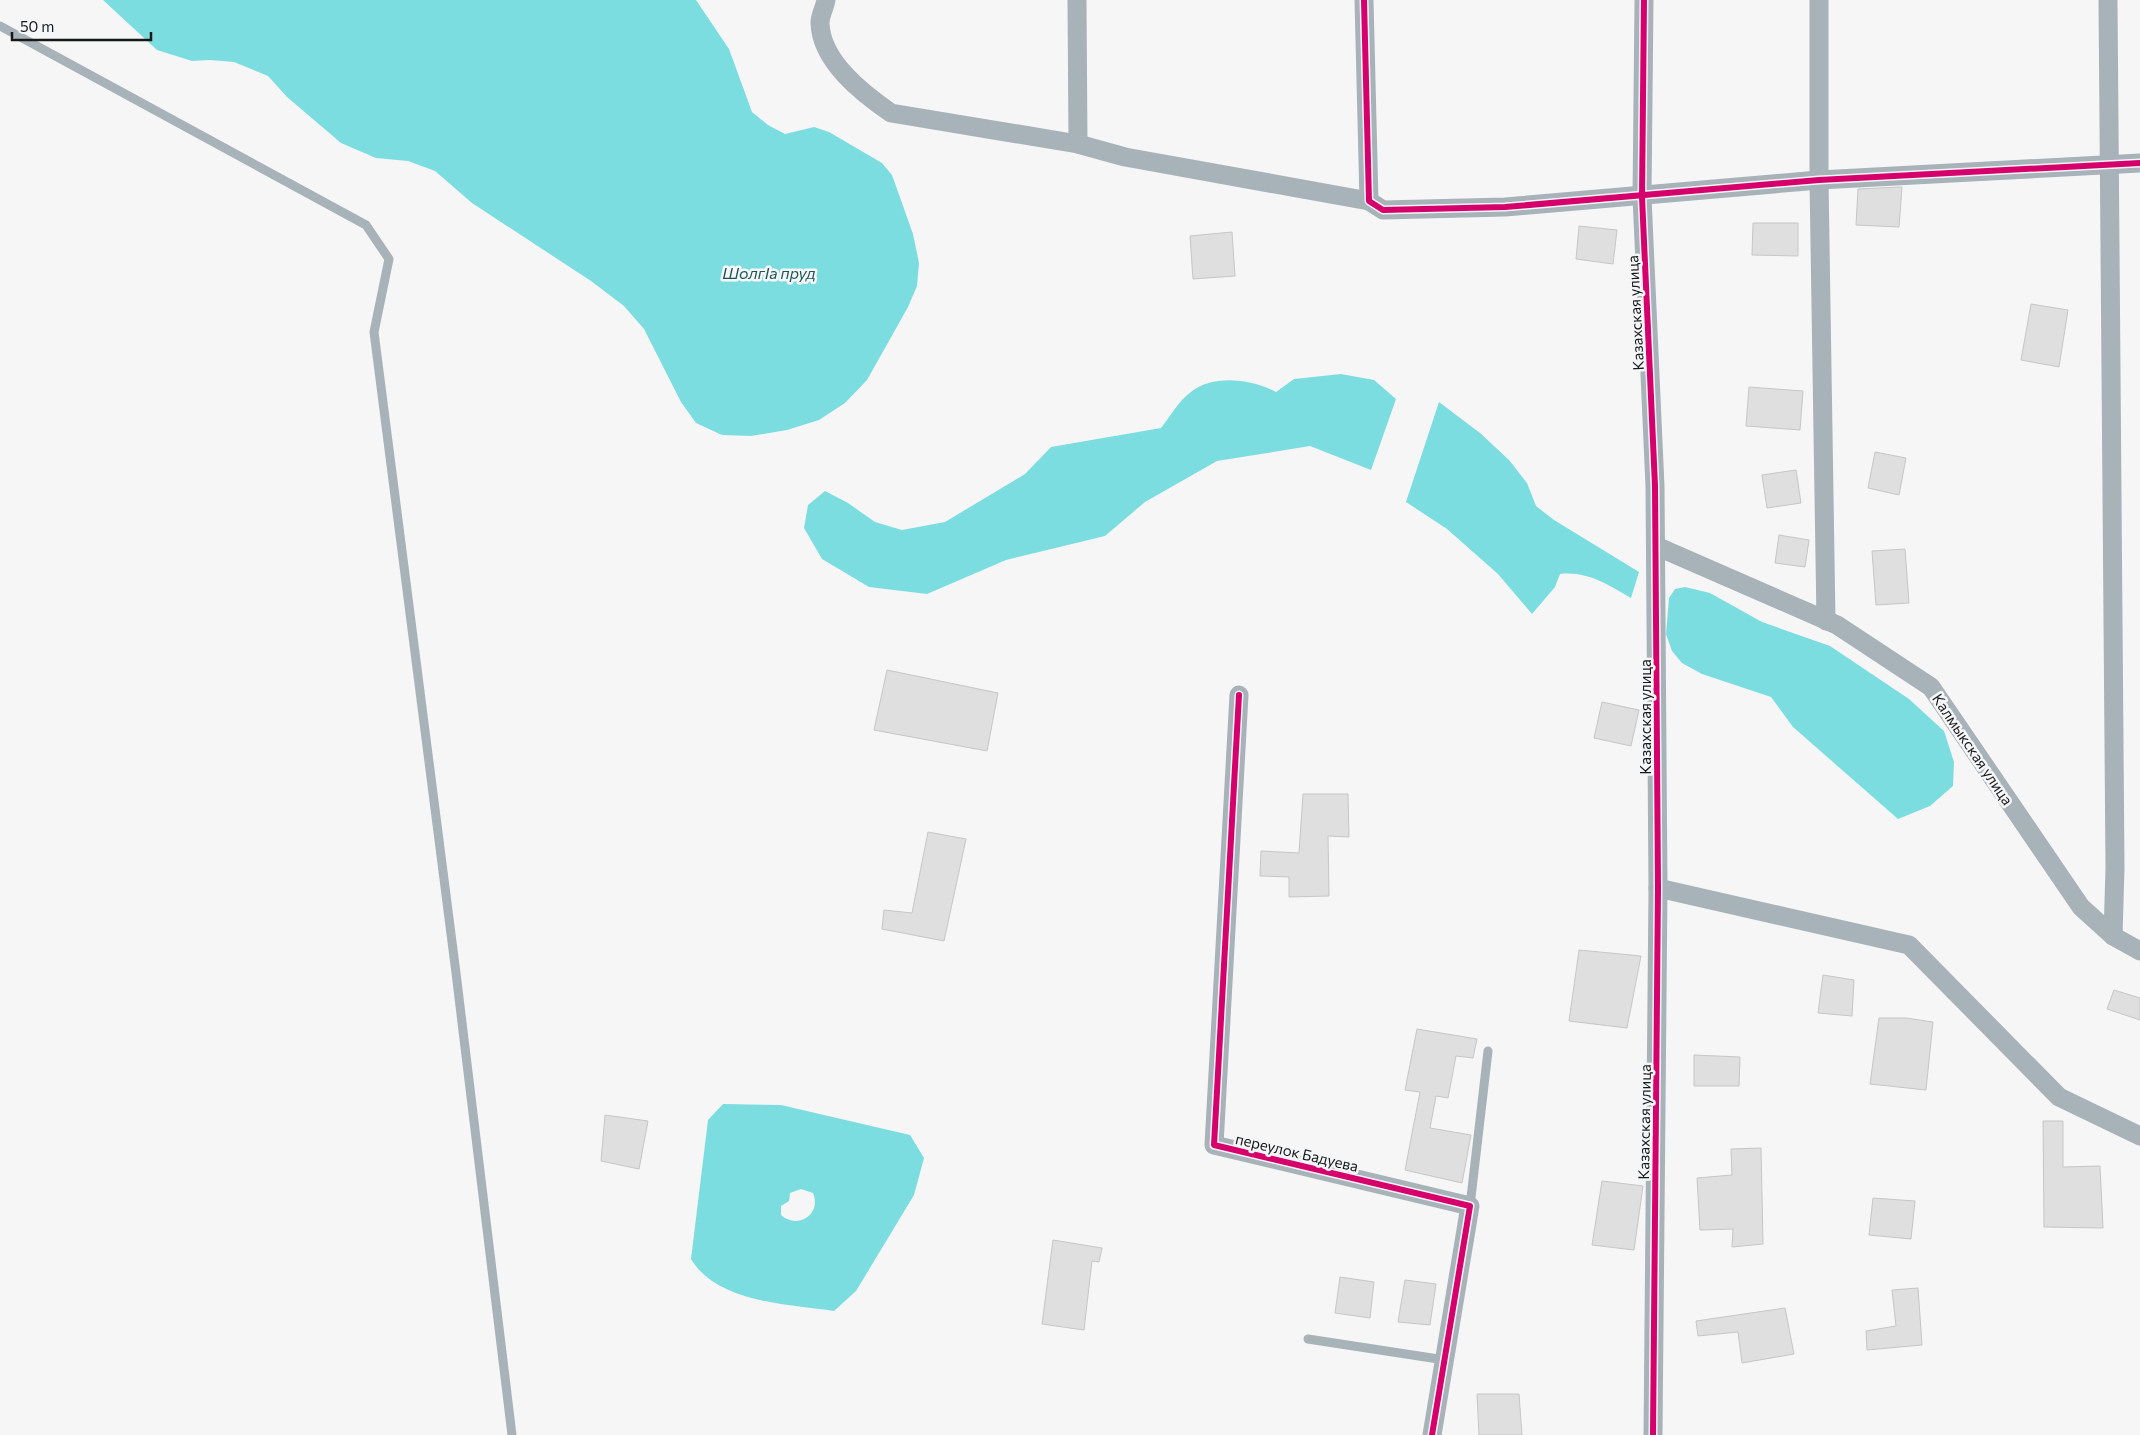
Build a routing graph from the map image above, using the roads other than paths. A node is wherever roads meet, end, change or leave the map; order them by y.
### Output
1 (826, 0) edge
2 (1077, 0) edge
3 (1364, 0) edge
4 (1644, 0) edge
5 (1819, 0) edge
6 (2108, 0) edge
7 (0, 26) edge
8 (1078, 144) junction
9 (2140, 163) edge
10 (2110, 165) junction
11 (1819, 180) junction
12 (1642, 196) junction
13 (1369, 201) junction
14 (1656, 546) junction
15 (1826, 621) junction
16 (1239, 695) dead end
17 (1658, 888) junction
18 (2113, 936) junction
19 (2140, 951) edge
20 (1488, 1051) dead end
21 (2140, 1136) edge
22 (1470, 1206) junction
23 (1308, 1339) dead end
24 (1445, 1360) junction
25 (512, 1435) edge
26 (1432, 1435) edge
27 (1653, 1435) edge

1 - 8 street
2 - 8 street
3 - 13 street
4 - 12 street, Казахская улица
5 - 11 street
6 - 10 street
7 - 25 lane
8 - 13 street
9 - 10 street
10 - 11 street
10 - 18 street
11 - 12 street
11 - 15 street
12 - 13 street
12 - 14 street, Казахская улица
14 - 15 street, Калмыкская улица
14 - 17 street, Казахская улица
15 - 18 street, Калмыкская улица
16 - 22 street, переулок Бадуева
17 - 21 street
17 - 27 street, Казахская улица
18 - 19 street, Калмыкская улица
20 - 22 lane
22 - 24 street
23 - 24 lane
24 - 26 street

